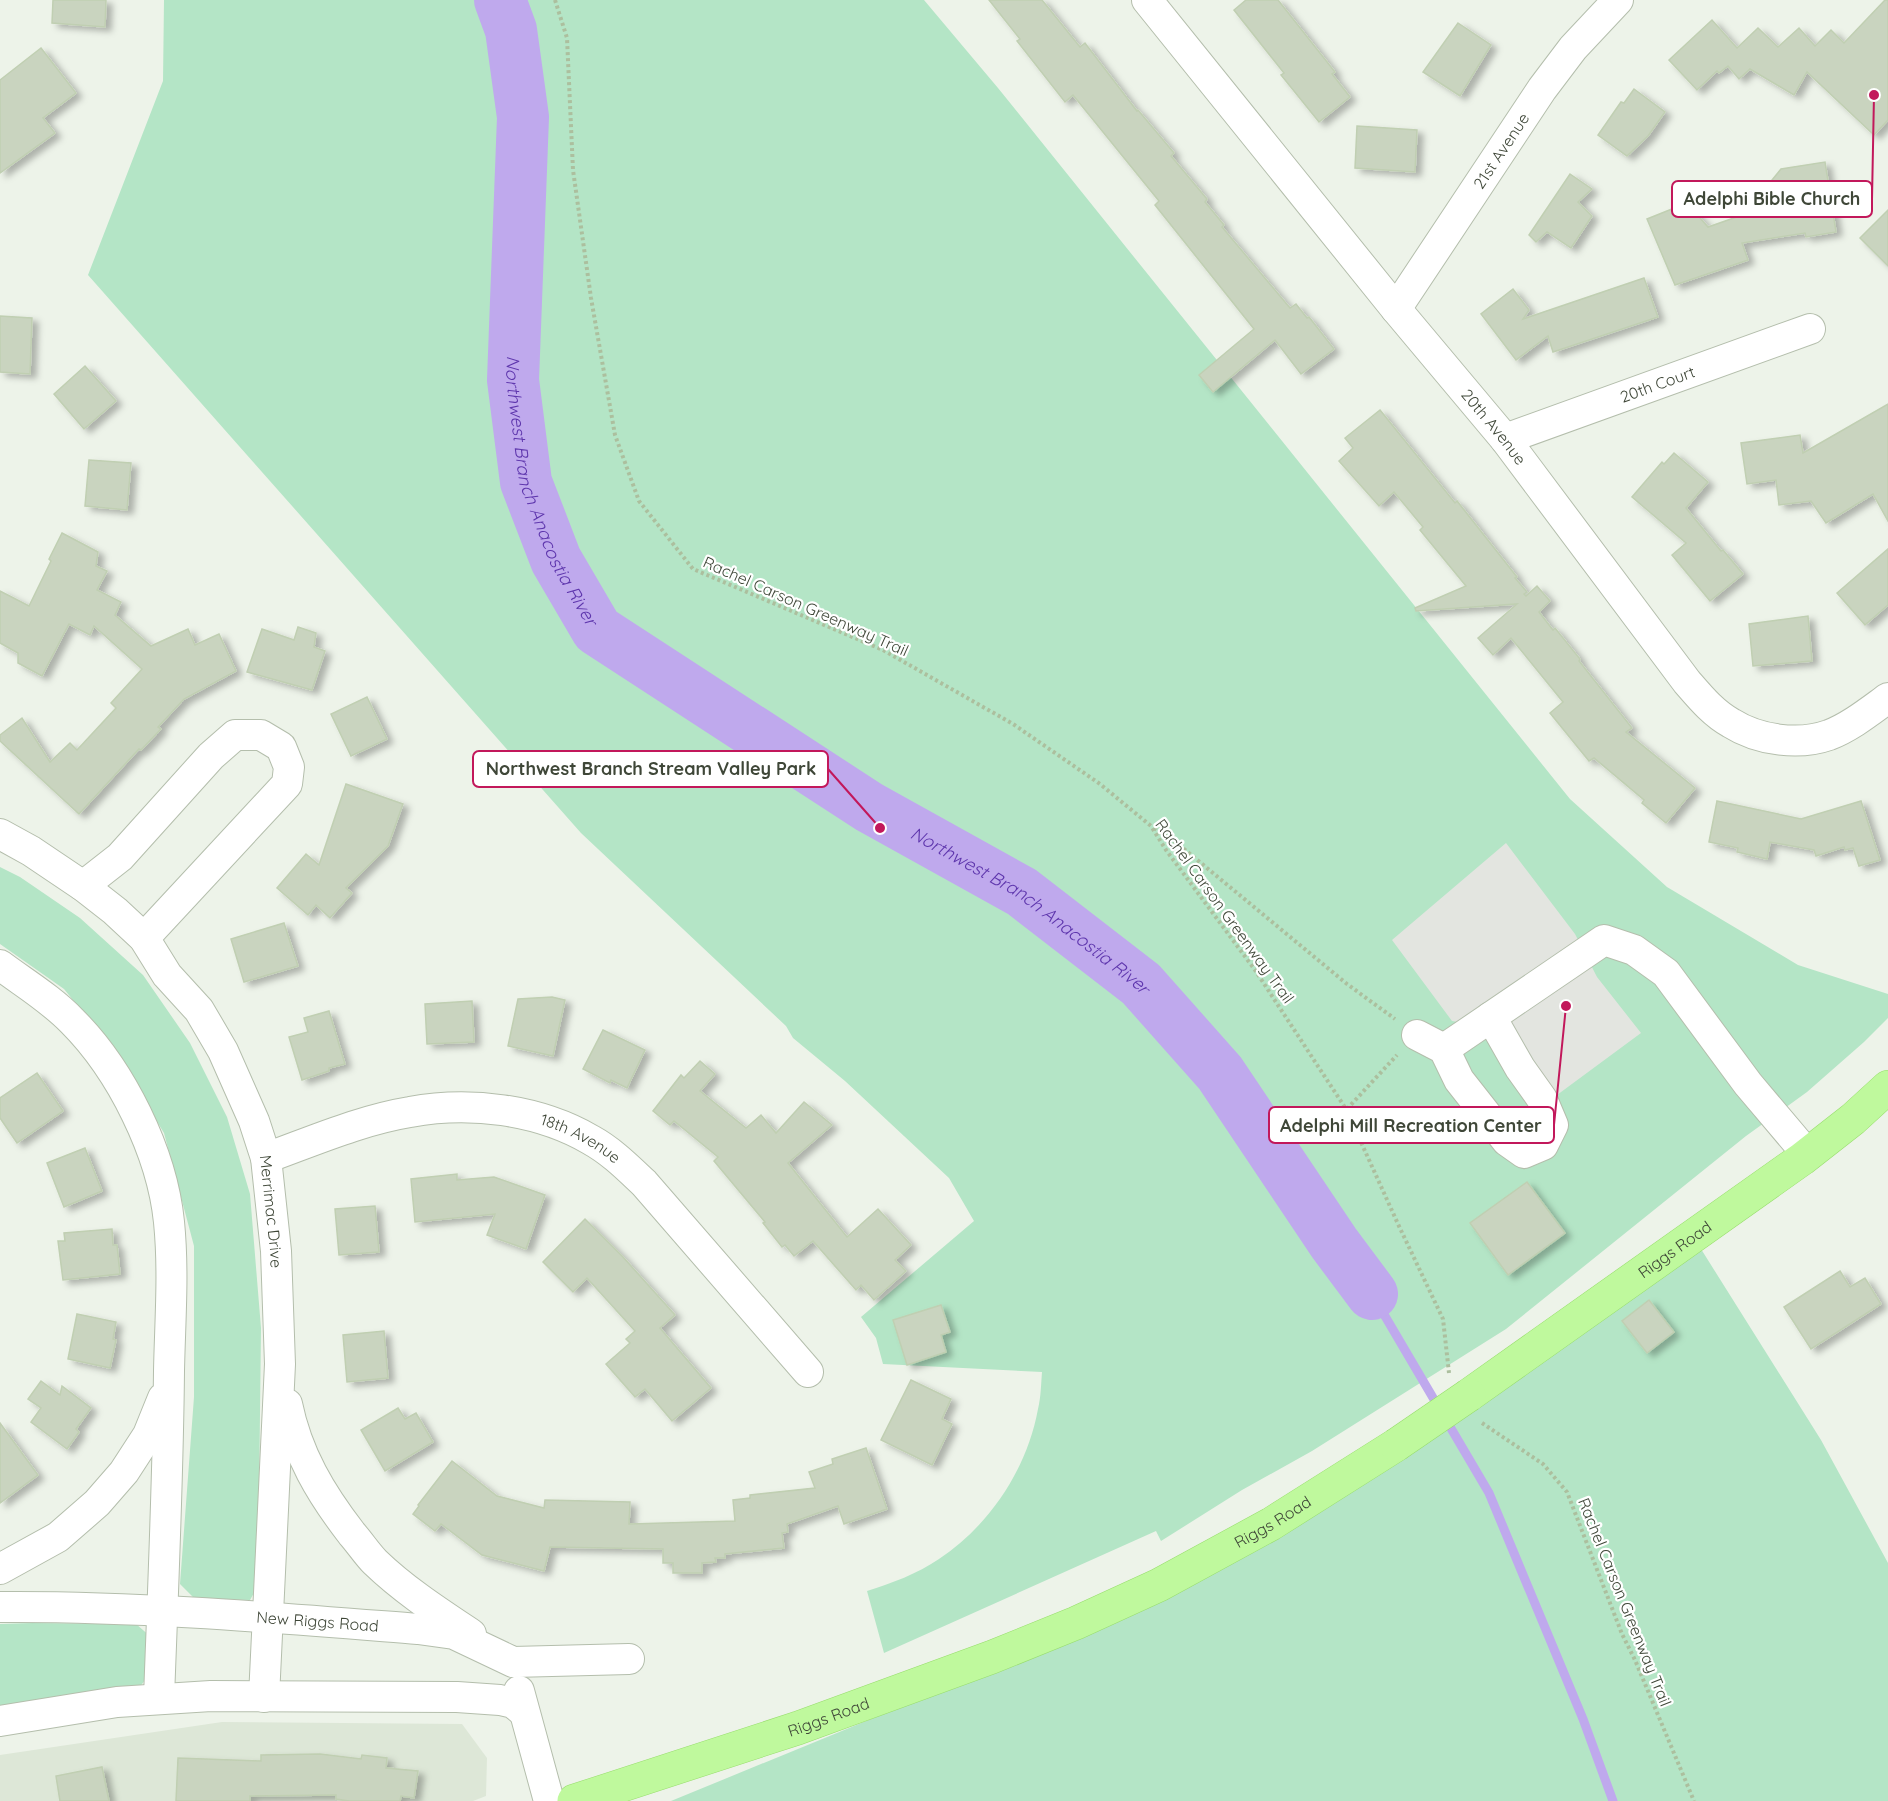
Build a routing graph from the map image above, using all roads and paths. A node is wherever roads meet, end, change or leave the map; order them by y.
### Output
1 (555, 0) edge
2 (1147, 0) edge
3 (1618, 0) edge
4 (1396, 309) junction
5 (1810, 329) dead end
6 (1504, 439) junction
7 (1888, 698) edge
8 (1151, 826) junction
9 (0, 834) edge
10 (83, 886) junction
11 (144, 938) junction
12 (0, 965) edge
13 (1491, 1017) junction
14 (1417, 1035) junction
15 (1444, 1049) junction
16 (1888, 1087) edge
17 (1346, 1109) junction
18 (1808, 1155) junction
19 (267, 1158) junction
20 (280, 1364) junction
21 (170, 1371) junction
22 (808, 1372) dead end
23 (1466, 1396) junction
24 (0, 1569) edge
25 (0, 1607) edge
26 (162, 1610) junction
27 (269, 1617) junction
28 (629, 1659) dead end
29 (513, 1662) junction
30 (264, 1697) junction
31 (159, 1698) junction
32 (523, 1711) junction
33 (0, 1721) edge
34 (549, 1801) edge
35 (574, 1801) edge
36 (1694, 1801) edge

1 - 8 path, Rachel Carson Greenway Trail
2 - 4 street, 20th Avenue
3 - 4 street, 21st Avenue
4 - 6 street, 20th Avenue
5 - 6 street, 20th Court
6 - 7 street, 20th Avenue
8 - 14 path
8 - 17 path, Rachel Carson Greenway Trail
9 - 10 street, Merrimac Drive
10 - 11 street, Merrimac Drive
10 - 11 street
11 - 19 street, Merrimac Drive
12 - 21 street
13 - 15 street
13 - 15 street
13 - 18 street
14 - 15 street
14 - 17 path
16 - 18 main road, Riggs Road
17 - 23 path, Rachel Carson Greenway Trail
18 - 23 main road, Riggs Road
19 - 20 street, Merrimac Drive
19 - 22 street, 18th Avenue
20 - 27 street, Merrimac Drive
20 - 29 street
21 - 24 street
21 - 26 street
23 - 35 main road, Riggs Road, bridge
23 - 36 path, Rachel Carson Greenway Trail
25 - 26 street, New Riggs Road
26 - 27 street, New Riggs Road
26 - 31 street
27 - 29 street, New Riggs Road
27 - 30 street, Merrimac Drive
28 - 29 street, New Riggs Road
29 - 32 street
30 - 31 street
30 - 32 street
31 - 33 street
32 - 34 street

